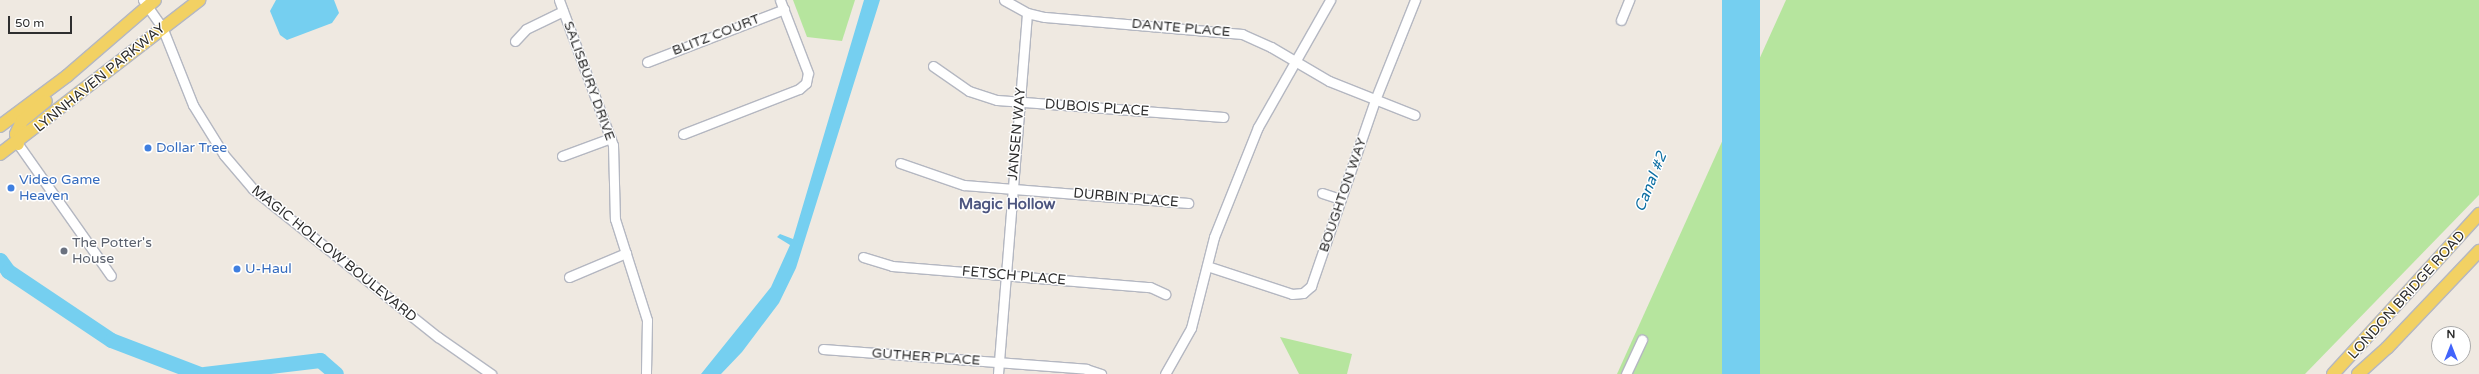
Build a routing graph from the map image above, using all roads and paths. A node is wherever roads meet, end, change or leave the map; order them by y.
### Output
1 (199, 0) edge
2 (559, 0) edge
3 (780, 0) edge
4 (1004, 0) edge
5 (1330, 0) edge
6 (1415, 0) edge
7 (1629, 0) edge
8 (149, 2) edge
9 (784, 9) junction
10 (563, 11) junction
11 (1027, 13) junction
12 (1621, 20) dead end
13 (162, 27) junction
14 (515, 42) dead end
15 (1294, 61) junction
16 (647, 62) dead end
17 (933, 66) dead end
18 (67, 76) junction
19 (1375, 100) junction
20 (1019, 102) junction
21 (1415, 115) dead end
22 (1223, 118) dead end
23 (0, 126) edge
24 (683, 134) dead end
25 (611, 138) junction
26 (18, 144) junction
27 (0, 154) edge
28 (562, 156) dead end
29 (900, 162) dead end
30 (1012, 189) junction
31 (1322, 193) dead end
32 (1341, 199) junction
33 (1188, 203) dead end
34 (2479, 214) edge
35 (2479, 251) edge
36 (626, 253) junction
37 (863, 257) dead end
38 (1207, 266) junction
39 (111, 276) dead end
40 (1006, 276) junction
41 (569, 277) dead end
42 (1165, 294) dead end
43 (1642, 339) dead end
44 (823, 349) dead end
45 (999, 362) junction
46 (491, 374) edge
47 (646, 374) edge
48 (998, 374) edge
49 (1101, 374) edge
50 (1165, 374) edge
51 (1626, 374) edge
52 (2333, 374) edge
53 (2358, 374) edge

1 - 13 main road, LYNNHAVEN PARKWAY
2 - 10 street, SALISBURY DRIVE
3 - 9 street
4 - 11 street, DANTE PLACE
5 - 15 street
6 - 19 street, BOUGHTON WAY
7 - 12 street
8 - 13 street, MAGIC HOLLOW BOULEVARD
8 - 18 main road, LYNNHAVEN PARKWAY
9 - 16 street, BLITZ COURT
9 - 24 street
10 - 14 street
10 - 25 street, SALISBURY DRIVE
11 - 15 street, DANTE PLACE
11 - 20 street, JANSEN WAY
13 - 26 main road, LYNNHAVEN PARKWAY
13 - 46 street, MAGIC HOLLOW BOULEVARD
15 - 19 street, DANTE PLACE
15 - 38 street
17 - 20 street, DUBOIS PLACE
18 - 23 main road, LYNNHAVEN PARKWAY
18 - 26 main road
19 - 21 street, DANTE PLACE
19 - 32 street, BOUGHTON WAY
20 - 22 street, DUBOIS PLACE
20 - 30 street, JANSEN WAY
25 - 28 street
25 - 36 street, SALISBURY DRIVE
26 - 27 main road, LYNNHAVEN PARKWAY
26 - 39 street
29 - 30 street, DURBIN PLACE
30 - 33 street, DURBIN PLACE
30 - 40 street, JANSEN WAY
31 - 32 street
32 - 38 street, BOUGHTON WAY
34 - 52 main road, LONDON BRIDGE ROAD
35 - 53 main road, LONDON BRIDGE ROAD
36 - 41 street
36 - 47 street, SALISBURY DRIVE
37 - 40 street, FETSCH PLACE
38 - 50 street
40 - 42 street, FETSCH PLACE
40 - 45 street, JANSEN WAY
43 - 51 street
44 - 45 street, GUTHER PLACE
45 - 48 street, JANSEN WAY
45 - 49 street, GUTHER PLACE

